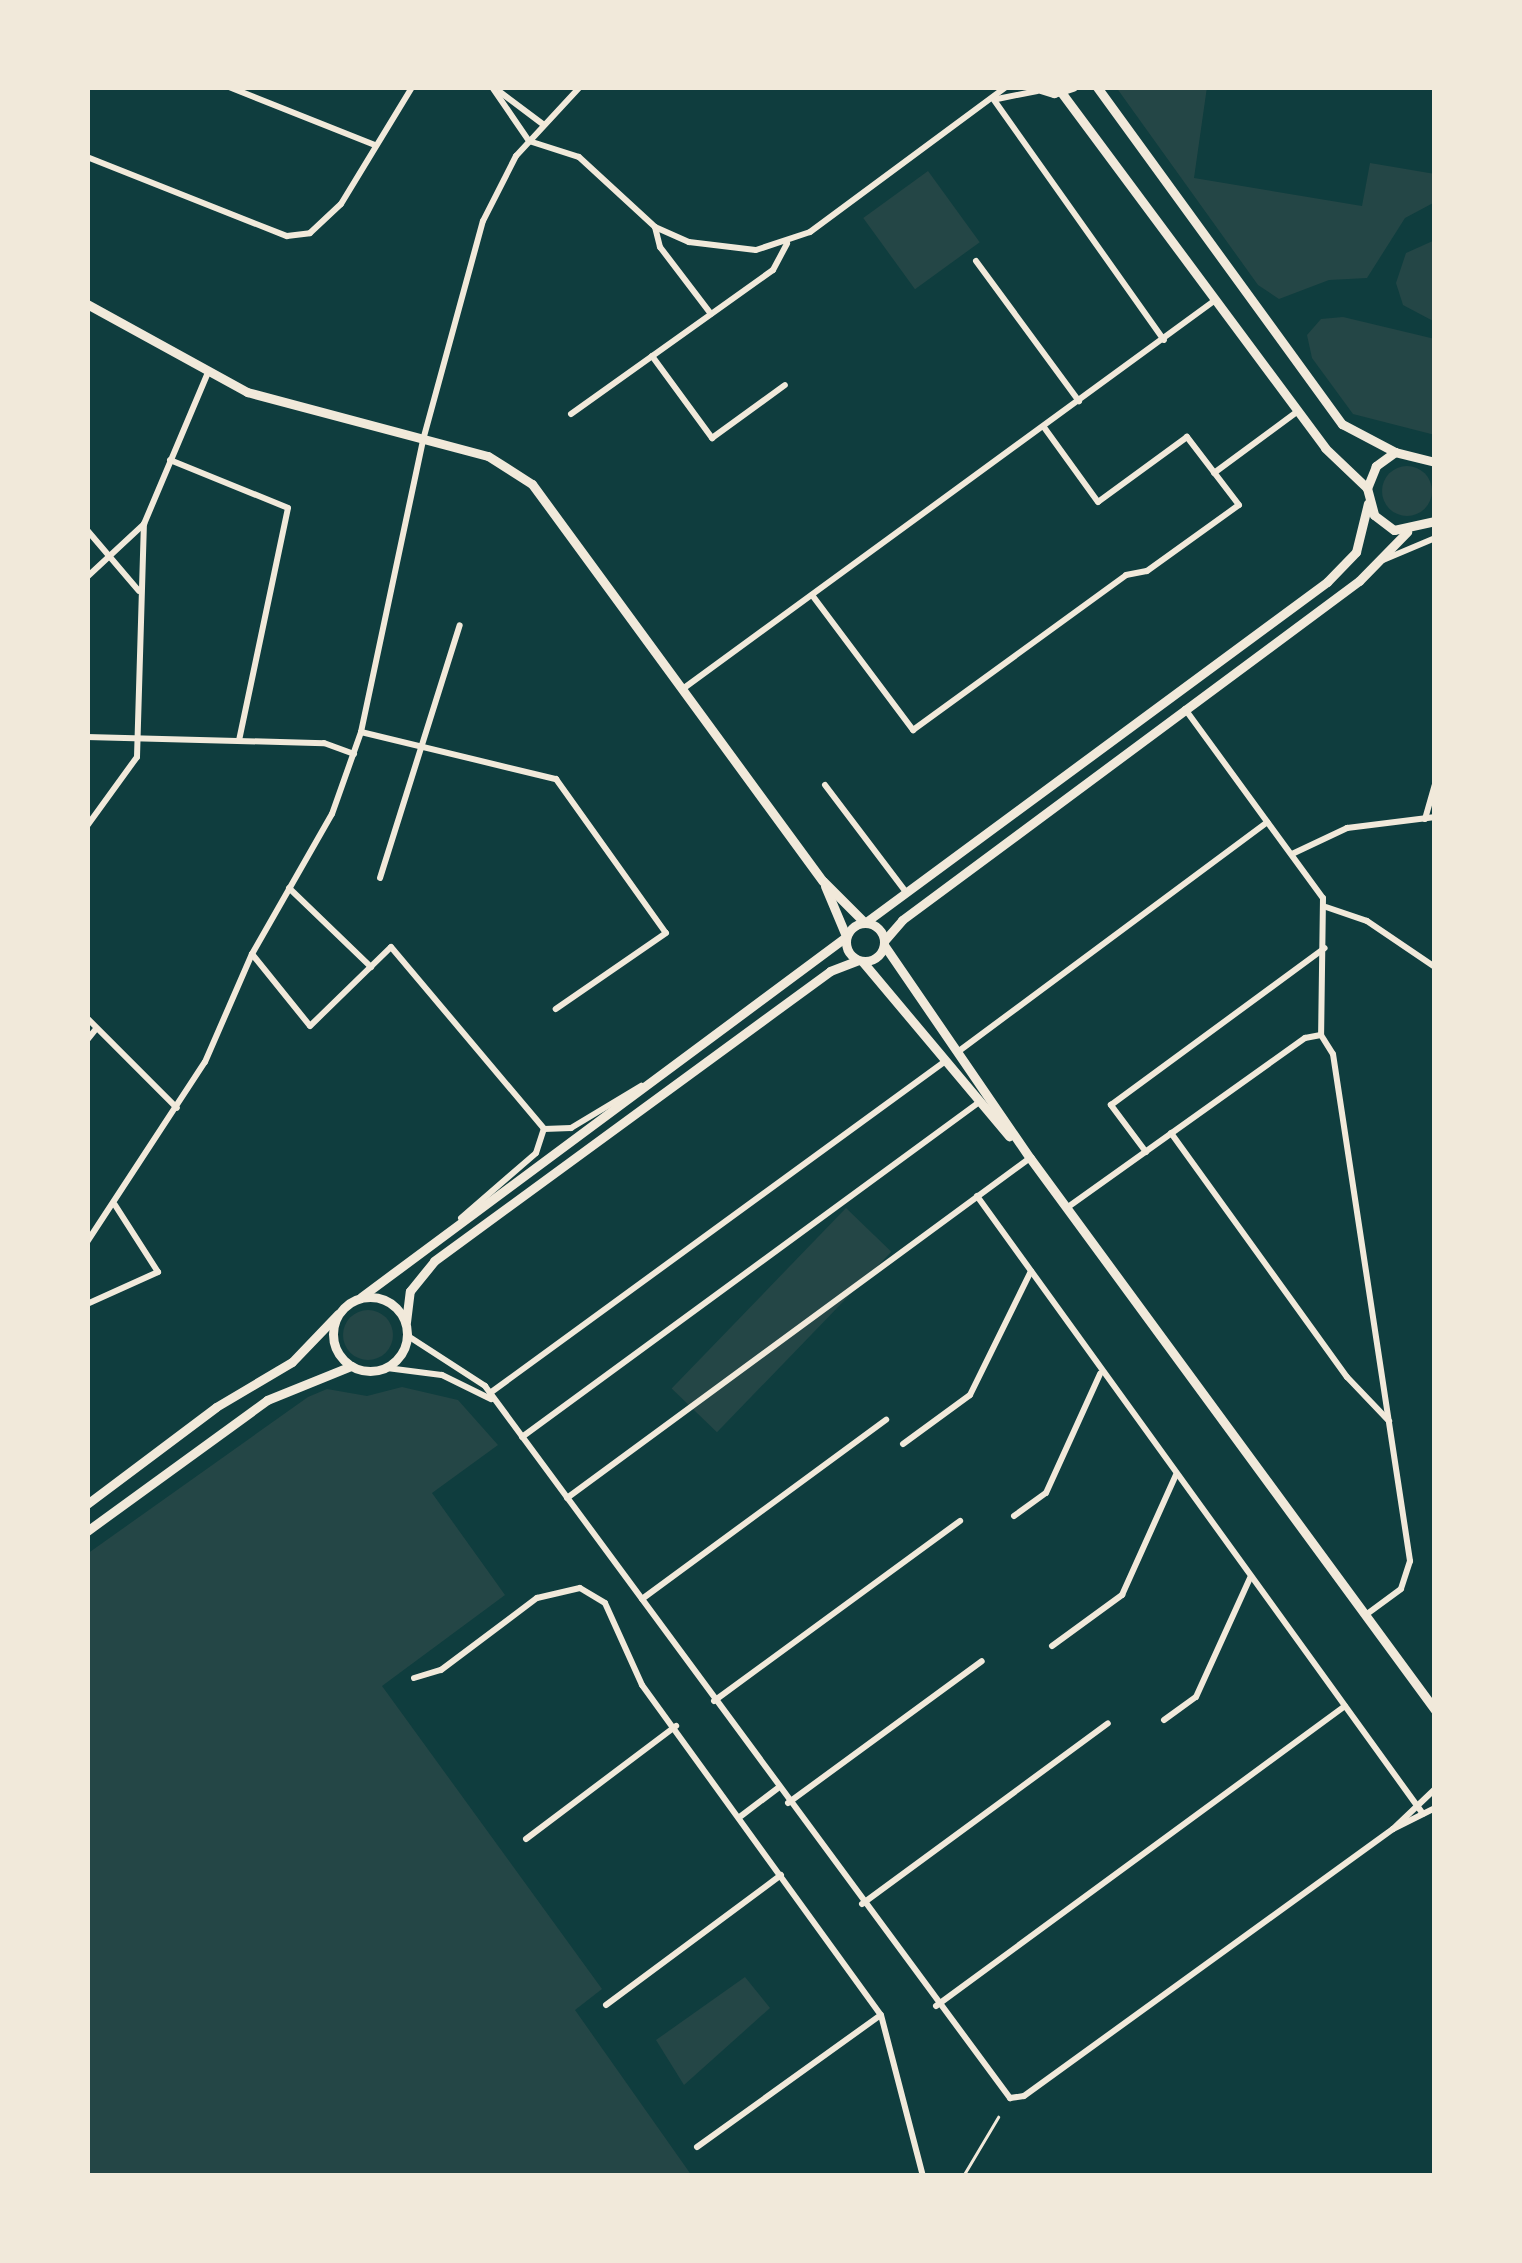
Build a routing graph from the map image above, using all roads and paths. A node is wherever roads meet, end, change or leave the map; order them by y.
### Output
1 (229, 87) edge
2 (412, 87) edge
3 (580, 87) edge
4 (1006, 87) edge
5 (1073, 87) edge
6 (1097, 87) edge
7 (1036, 89) edge
8 (1061, 92) junction
9 (994, 100) junction
10 (544, 125) junction
11 (529, 141) junction
12 (375, 146) junction
13 (87, 157) edge
14 (655, 227) junction
15 (787, 244) junction
16 (976, 261) dead end
17 (1217, 299) junction
18 (87, 304) edge
19 (711, 315) junction
20 (1164, 340) junction
21 (652, 356) junction
22 (207, 375) junction
23 (784, 385) dead end
24 (1079, 401) junction
25 (1298, 411) junction
26 (571, 414) dead end
27 (1044, 427) junction
28 (423, 440) junction
29 (1395, 452) junction
30 (1432, 458) edge
31 (170, 460) junction
32 (1214, 473) junction
33 (1366, 488) junction
34 (1368, 503) junction
35 (1435, 521) edge
36 (144, 524) junction
37 (87, 530) edge
38 (1407, 532) junction
39 (1435, 538) edge
40 (111, 556) junction
41 (1379, 560) junction
42 (87, 577) edge
43 (142, 594) junction
44 (812, 595) junction
45 (460, 625) dead end
46 (684, 688) junction
47 (1185, 709) junction
48 (361, 731) junction
49 (87, 737) edge
50 (138, 739) junction
51 (239, 740) junction
52 (424, 748) junction
53 (354, 754) junction
54 (825, 785) dead end
55 (1435, 785) edge
56 (1435, 818) edge
57 (1425, 819) junction
58 (1267, 822) junction
59 (87, 826) edge
60 (1292, 854) junction
61 (380, 878) dead end
62 (824, 881) junction
63 (288, 888) junction
64 (907, 893) junction
65 (1325, 908) junction
66 (865, 922) junction
67 (846, 936) junction
68 (884, 943) junction
69 (1324, 948) junction
70 (252, 954) junction
71 (860, 961) junction
72 (371, 967) junction
73 (1435, 967) edge
74 (556, 1010) dead end
75 (87, 1018) edge
76 (96, 1029) junction
77 (1322, 1035) junction
78 (87, 1040) edge
79 (959, 1051) junction
80 (944, 1062) junction
81 (647, 1084) junction
82 (978, 1103) junction
83 (177, 1108) junction
84 (544, 1130) junction
85 (1171, 1133) junction
86 (1146, 1152) junction
87 (1030, 1157) junction
88 (977, 1196) junction
89 (115, 1205) junction
90 (1067, 1208) junction
91 (461, 1218) junction
92 (87, 1242) edge
93 (1031, 1270) junction
94 (361, 1297) junction
95 (87, 1304) edge
96 (338, 1314) junction
97 (406, 1322) junction
98 (408, 1336) junction
99 (351, 1366) junction
100 (387, 1368) junction
101 (1100, 1374) junction
102 (492, 1397) junction
103 (886, 1420) dead end
104 (1392, 1424) junction
105 (522, 1437) junction
106 (903, 1444) dead end
107 (1176, 1475) junction
108 (567, 1498) junction
109 (87, 1504) edge
110 (1014, 1516) dead end
111 (960, 1521) dead end
112 (87, 1531) edge
113 (1250, 1578) junction
114 (640, 1600) junction
115 (1366, 1615) junction
116 (1052, 1646) dead end
117 (982, 1661) dead end
118 (414, 1678) dead end
119 (715, 1701) junction
120 (1345, 1706) junction
121 (1435, 1714) edge
122 (1164, 1720) dead end
123 (1108, 1723) dead end
124 (676, 1726) junction
125 (778, 1788) junction
126 (1435, 1789) edge
127 (788, 1803) junction
128 (1415, 1804) junction
129 (1435, 1808) edge
130 (1423, 1814) junction
131 (741, 1816) junction
132 (1393, 1829) junction
133 (526, 1839) dead end
134 (782, 1874) junction
135 (862, 1904) junction
136 (606, 2006) dead end
137 (936, 2006) junction
138 (881, 2015) junction
139 (998, 2117) dead end
140 (697, 2147) dead end
141 (923, 2176) edge
142 (963, 2176) edge

1 - 12 street
2 - 12 street
3 - 10 street
4 - 9 street
5 - 8 main road
6 - 29 main road
7 - 8 main road
7 - 9 street
8 - 17 main road
9 - 15 street
9 - 20 street
10 - 11 street
10 - 11 street
11 - 14 street
11 - 28 street
12 - 13 street
14 - 15 street
14 - 19 street
15 - 19 street
16 - 24 street
17 - 20 street
17 - 25 main road
18 - 22 main road
19 - 21 street
20 - 24 street
21 - 23 street
21 - 26 street
22 - 28 main road
22 - 31 street
24 - 27 street
25 - 32 street
25 - 33 main road
27 - 32 street
27 - 44 street
28 - 46 main road
28 - 48 street
29 - 30 main road
29 - 33 main road
31 - 36 street
31 - 51 street
32 - 44 street
33 - 34 main road
34 - 38 main road
34 - 64 main road
35 - 38 main road
36 - 40 street
36 - 43 street
37 - 40 street
38 - 41 main road
39 - 41 street
40 - 42 street
40 - 43 street
41 - 47 main road
43 - 50 street
44 - 46 street
45 - 52 street
46 - 62 main road
47 - 58 street
47 - 68 main road
48 - 52 street
48 - 53 street
49 - 50 street
50 - 51 street
50 - 59 street
51 - 53 street
52 - 61 street
52 - 74 street
53 - 63 street
54 - 64 street
55 - 57 street
56 - 57 street
57 - 60 street
58 - 60 street
58 - 79 street
60 - 65 street
62 - 66 main road
62 - 67 main road
63 - 70 street
63 - 72 street
64 - 66 main road
65 - 69 street
65 - 73 street
66 - 67 main road
66 - 68 main road
67 - 71 main road
67 - 81 main road
68 - 71 main road
68 - 79 main road
69 - 77 street
69 - 86 street
70 - 72 street
70 - 83 street
71 - 80 main road
71 - 97 main road
72 - 84 street
75 - 76 street
76 - 78 street
76 - 83 street
77 - 85 street
77 - 104 street
79 - 87 main road
80 - 82 main road
80 - 102 street
81 - 84 street
81 - 91 main road
82 - 87 main road
82 - 105 street
83 - 89 street
84 - 91 street
85 - 86 street
85 - 104 street
86 - 90 street
87 - 88 street
87 - 90 main road
88 - 93 street
88 - 108 street
89 - 92 street
89 - 95 street
90 - 115 main road
91 - 94 main road
93 - 101 street
93 - 106 street
94 - 96 main road
94 - 97 main road
96 - 99 main road
96 - 109 main road
97 - 98 main road
98 - 100 main road
98 - 102 street
99 - 100 main road
99 - 112 main road
100 - 102 street
101 - 107 street
101 - 110 street
102 - 105 street
103 - 114 street
104 - 115 street
105 - 108 street
107 - 113 street
107 - 116 street
108 - 114 street
111 - 119 street
113 - 120 street
113 - 122 street
114 - 119 street
115 - 121 main road
117 - 127 street
118 - 124 street
119 - 125 street
120 - 128 street
120 - 137 street
123 - 135 street
124 - 131 street
124 - 133 street
125 - 127 street
125 - 131 street
126 - 128 street
127 - 135 street
128 - 130 street
128 - 132 street
129 - 130 street
130 - 132 street
131 - 134 street
132 - 137 street
134 - 136 street
134 - 138 street
135 - 137 street
138 - 140 street
138 - 141 street
139 - 142 lane

